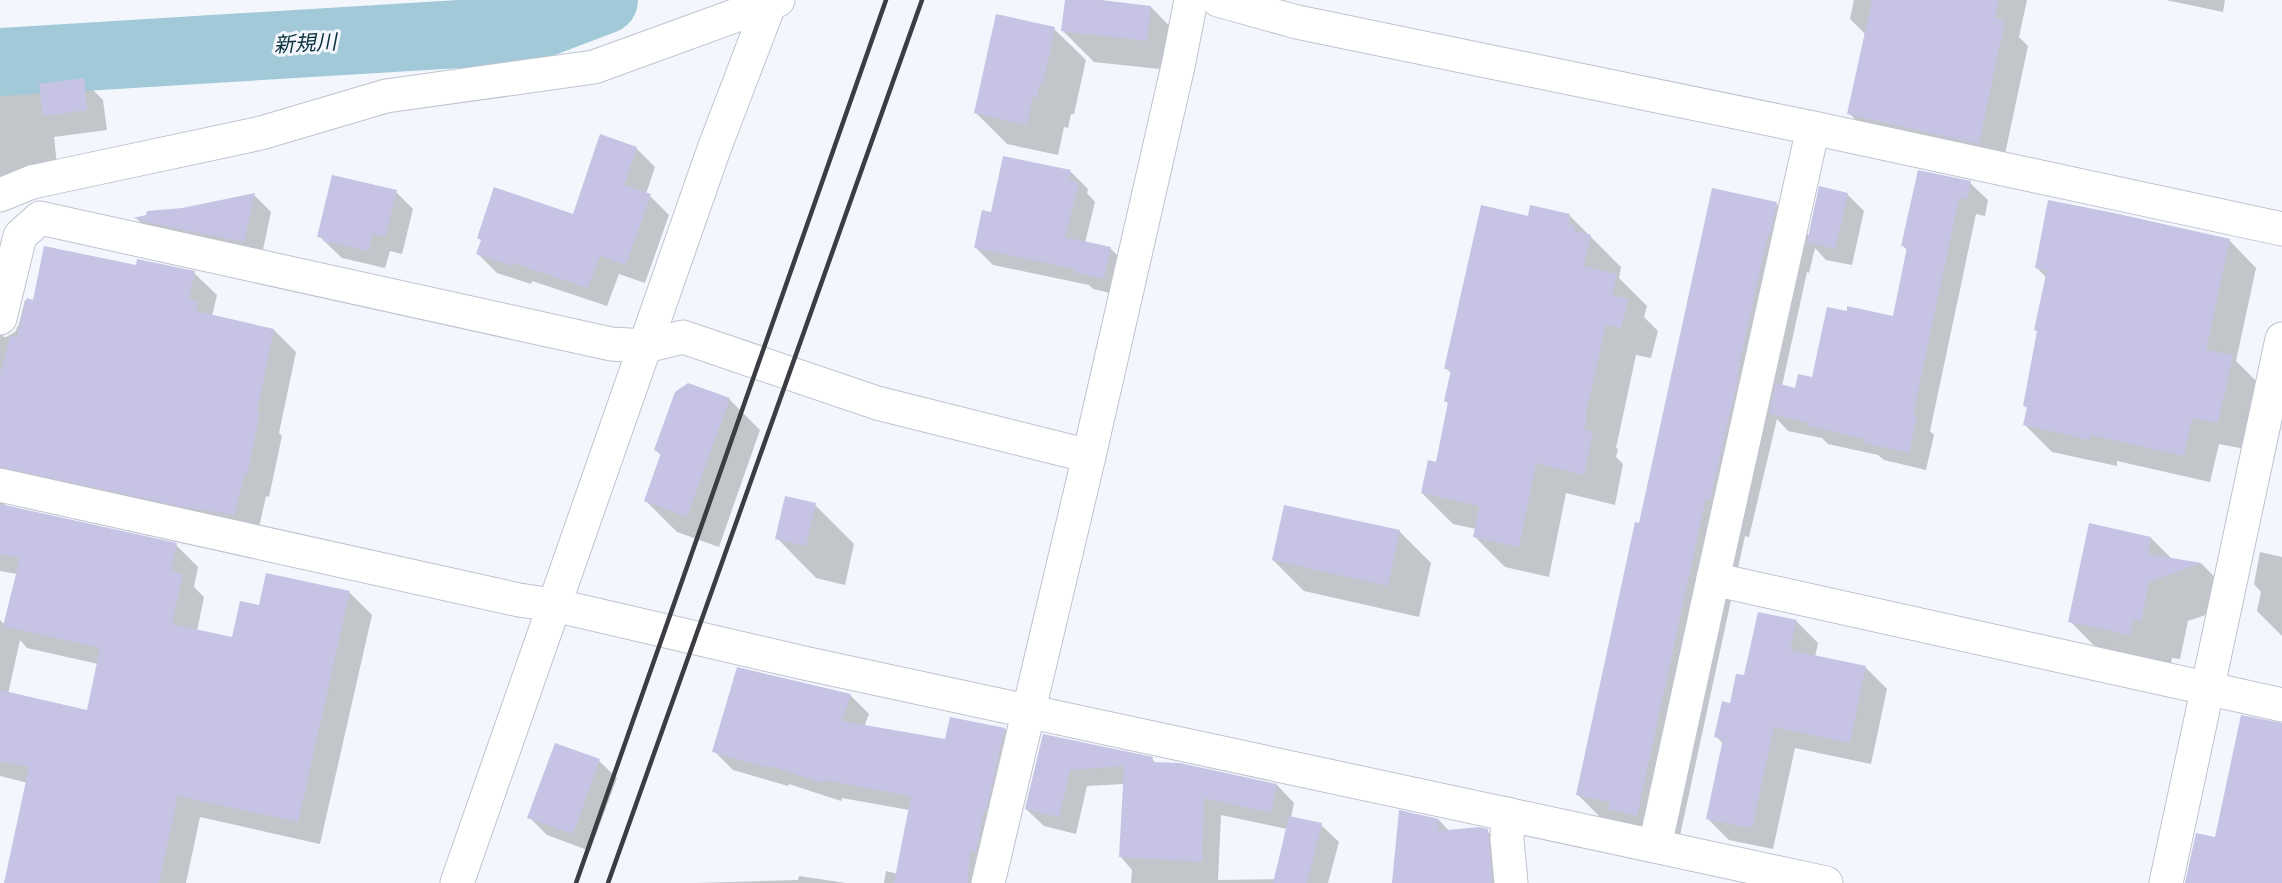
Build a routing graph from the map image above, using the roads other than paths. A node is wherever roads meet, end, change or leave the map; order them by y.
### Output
1 (1191, 0) edge
2 (1218, 0) edge
3 (773, 1) edge
4 (1812, 128) junction
5 (32, 182) junction
6 (0, 195) edge
7 (40, 218) junction
8 (2282, 229) edge
9 (0, 318) edge
10 (2282, 339) edge
11 (646, 346) junction
12 (1089, 456) junction
13 (0, 485) edge
14 (1713, 579) junction
15 (554, 605) junction
16 (2206, 689) junction
17 (2282, 705) edge
18 (1030, 711) junction
19 (1508, 814) junction
20 (1655, 846) junction
21 (457, 883) edge
22 (987, 883) edge
23 (1511, 883) edge
24 (1826, 883) edge
25 (2166, 883) edge

1 - 12 street
2 - 4 street
3 - 5 street
3 - 11 street
4 - 8 street
4 - 14 street
5 - 6 street
5 - 7 street
7 - 9 street
7 - 11 street
10 - 16 street
11 - 12 street
11 - 15 street
12 - 18 street
13 - 15 street
14 - 16 street
14 - 20 street
15 - 18 street
15 - 21 street
16 - 17 street
16 - 25 street
18 - 19 street
18 - 22 street
19 - 20 street
19 - 23 street
20 - 24 street

